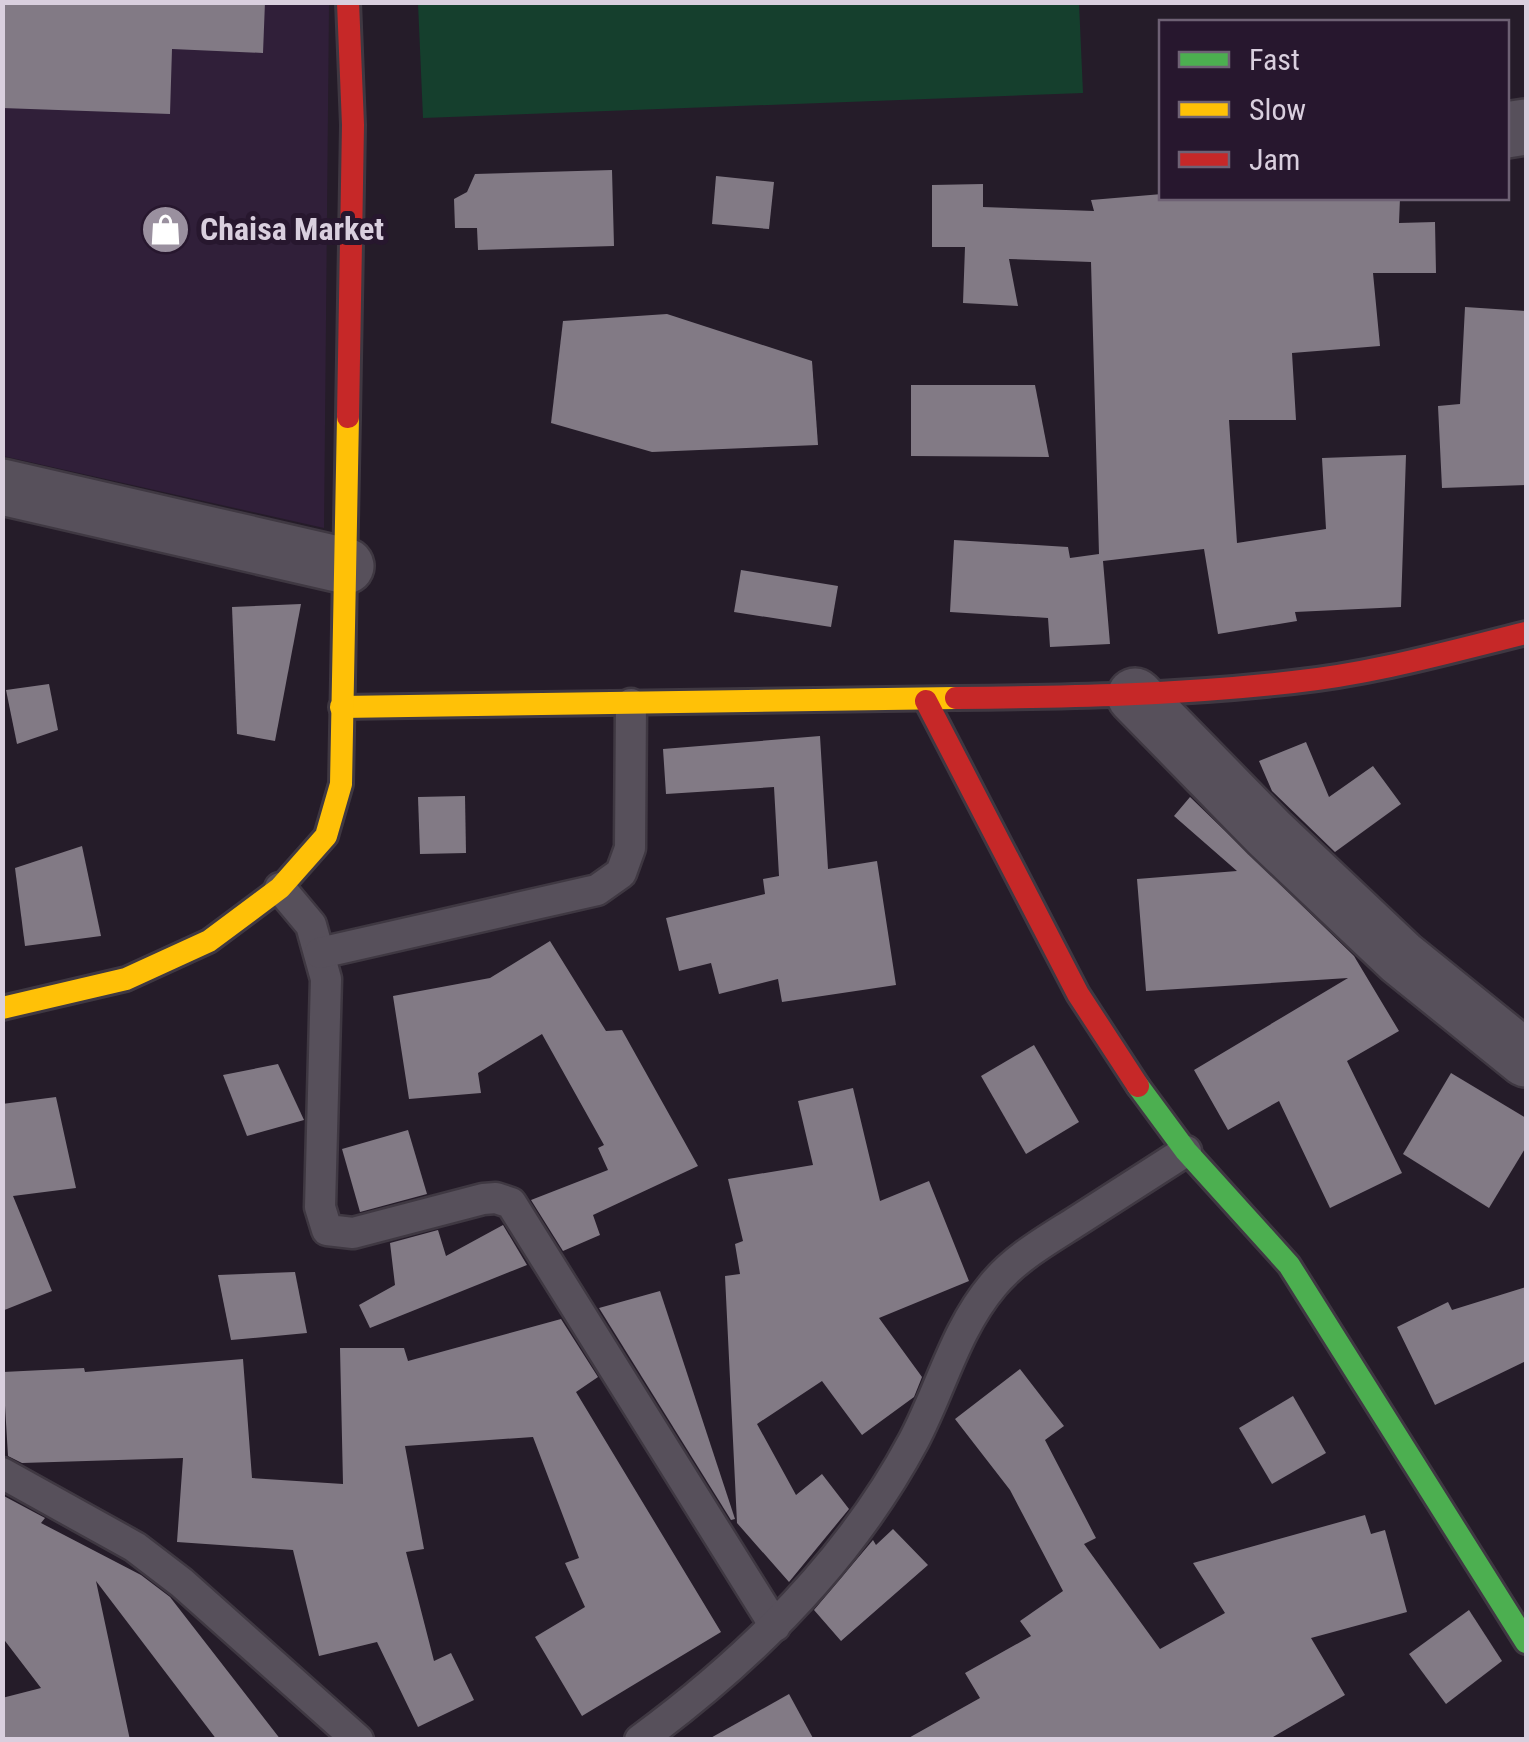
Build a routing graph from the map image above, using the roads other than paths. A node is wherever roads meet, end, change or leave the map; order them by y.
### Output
1 (348, 2) edge
2 (2, 487) edge
3 (346, 566) junction
4 (1526, 633) edge
5 (1134, 696) junction
6 (926, 701) junction
7 (630, 704) junction
8 (340, 707) junction
9 (280, 888) junction
10 (320, 953) junction
11 (2, 1008) edge
12 (1526, 1059) edge
13 (1186, 1151) junction
14 (2, 1473) edge
15 (775, 1626) junction
16 (1526, 1642) edge
17 (358, 1740) edge
18 (640, 1740) edge

1 - 3 street
2 - 3 street
3 - 8 street
4 - 5 street
5 - 6 street
5 - 12 street
6 - 7 street
6 - 13 street
7 - 8 street
7 - 10 lane
8 - 9 street
9 - 10 lane
9 - 11 street
10 - 15 lane
13 - 15 lane
13 - 16 street
14 - 17 lane
15 - 18 lane

